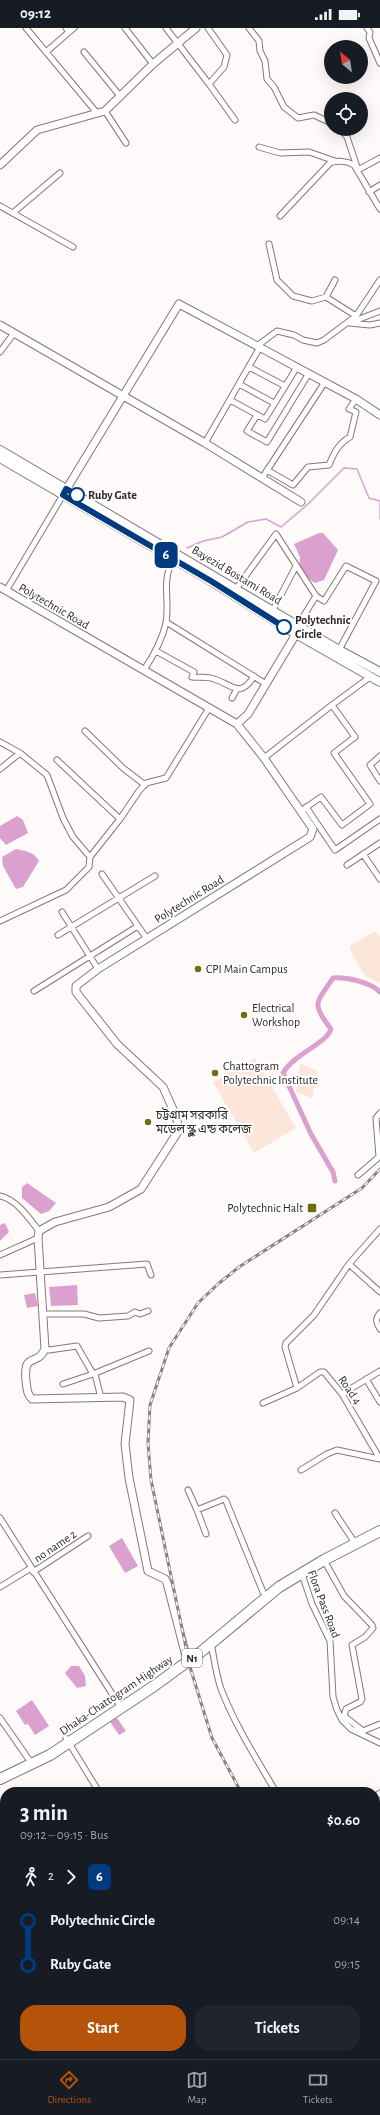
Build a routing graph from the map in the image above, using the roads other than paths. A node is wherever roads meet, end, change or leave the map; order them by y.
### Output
1 (26, 28) edge
2 (74, 28) edge
3 (125, 28) edge
4 (166, 28) edge
5 (196, 28) edge
6 (208, 28) edge
7 (249, 28) edge
8 (367, 28) edge
9 (67, 30) edge
10 (178, 43) junction
11 (46, 52) junction
12 (84, 52) dead end
13 (380, 63) edge
14 (153, 64) junction
15 (209, 84) junction
16 (120, 96) junction
17 (105, 111) junction
18 (97, 113) junction
19 (235, 120) dead end
20 (324, 120) edge
21 (346, 136) edge
22 (126, 143) dead end
23 (259, 147) dead end
24 (380, 158) edge
25 (335, 161) junction
26 (0, 165) edge
27 (358, 170) junction
28 (60, 173) dead end
29 (380, 185) edge
30 (369, 192) junction
31 (0, 206) edge
32 (380, 209) edge
33 (14, 212) junction
34 (280, 216) dead end
35 (269, 244) dead end
36 (73, 247) dead end
37 (335, 280) dead end
38 (380, 280) edge
39 (326, 297) junction
40 (380, 311) edge
41 (356, 316) junction
42 (380, 323) edge
43 (0, 325) edge
44 (14, 333) junction
45 (259, 346) junction
46 (0, 352) edge
47 (249, 367) junction
48 (296, 367) junction
49 (309, 373) junction
50 (325, 382) junction
51 (239, 384) junction
52 (285, 386) junction
53 (123, 395) junction
54 (356, 399) junction
55 (230, 400) junction
56 (274, 403) junction
57 (257, 414) junction
58 (380, 415) edge
59 (205, 443) junction
60 (0, 450) edge
61 (0, 458) edge
62 (267, 470) junction
63 (262, 478) junction
64 (65, 492) junction
65 (301, 502) dead end
66 (173, 559) junction
67 (296, 566) junction
68 (3, 589) edge
69 (236, 589) junction
70 (316, 596) junction
71 (272, 610) junction
72 (166, 622) junction
73 (298, 625) junction
74 (296, 634) junction
75 (339, 650) junction
76 (156, 651) junction
77 (144, 670) junction
78 (380, 672) edge
79 (254, 676) junction
80 (370, 677) junction
81 (380, 682) edge
82 (266, 684) junction
83 (237, 689) junction
84 (232, 698) dead end
85 (332, 704) junction
86 (209, 708) junction
87 (237, 724) junction
88 (85, 731) dead end
89 (0, 742) edge
90 (20, 753) junction
91 (380, 756) edge
92 (264, 758) junction
93 (57, 760) dead end
94 (0, 769) edge
95 (380, 781) edge
96 (145, 785) junction
97 (304, 809) junction
98 (120, 819) junction
99 (380, 819) edge
100 (380, 843) edge
101 (364, 854) junction
102 (90, 857) junction
103 (347, 865) dead end
104 (102, 874) dead end
105 (154, 876) dead end
106 (380, 879) edge
107 (120, 898) junction
108 (62, 912) dead end
109 (0, 921) edge
110 (138, 926) junction
111 (71, 927) junction
112 (58, 935) dead end
113 (147, 939) junction
114 (90, 955) junction
115 (98, 969) junction
116 (34, 992) dead end
117 (380, 1112) edge
118 (358, 1175) dead end
119 (0, 1196) edge
120 (380, 1229) edge
121 (38, 1234) junction
122 (0, 1255) edge
123 (349, 1264) junction
124 (40, 1274) junction
125 (0, 1275) edge
126 (151, 1275) dead end
127 (380, 1292) edge
128 (148, 1311) dead end
129 (380, 1313) edge
130 (43, 1314) junction
131 (380, 1329) edge
132 (45, 1349) junction
133 (149, 1351) dead end
134 (380, 1371) edge
135 (94, 1374) junction
136 (366, 1379) junction
137 (63, 1384) dead end
138 (297, 1388) junction
139 (342, 1394) junction
140 (101, 1398) junction
141 (380, 1402) edge
142 (263, 1403) dead end
143 (380, 1459) edge
144 (301, 1470) dead end
145 (188, 1490) dead end
146 (197, 1510) junction
147 (335, 1513) dead end
148 (0, 1518) edge
149 (380, 1527) edge
150 (380, 1531) edge
151 (206, 1534) dead end
152 (88, 1536) dead end
153 (353, 1540) junction
154 (324, 1560) junction
155 (32, 1570) junction
156 (301, 1571) junction
157 (0, 1588) edge
158 (263, 1592) junction
159 (212, 1643) junction
160 (186, 1656) junction
161 (118, 1703) junction
162 (0, 1718) edge
163 (380, 1724) edge
164 (68, 1740) junction
165 (380, 1743) edge
166 (30, 1762) junction
167 (0, 1774) edge
168 (0, 1779) edge
169 (96, 1787) edge
170 (273, 1787) edge

1 - 11 street
2 - 9 street
3 - 14 street
4 - 10 street
5 - 10 main road
6 - 15 street
7 - 20 street
8 - 13 street
9 - 11 street
10 - 14 main road
10 - 15 street
11 - 18 street
12 - 16 street
14 - 16 main road
15 - 19 street
16 - 17 main road
17 - 18 main road
17 - 22 street
18 - 26 main road
21 - 27 street
23 - 25 street
24 - 27 street
25 - 27 street
25 - 34 street
27 - 30 street
28 - 33 street
29 - 30 street
30 - 32 street
31 - 33 street
33 - 36 street
35 - 39 street
37 - 39 street
38 - 41 street
39 - 41 street
40 - 42 street
41 - 45 street
43 - 44 main road
44 - 46 street
44 - 53 main road
45 - 47 street
45 - 48 main road
45 - 53 main road
47 - 51 street
47 - 52 street
48 - 49 main road
48 - 52 street
49 - 50 main road
49 - 57 street
50 - 54 main road
50 - 62 street
51 - 55 street
51 - 56 street
52 - 56 street
53 - 59 main road
53 - 64 main road
54 - 58 main road
54 - 62 street
55 - 57 street
55 - 59 street
56 - 57 street
59 - 63 main road
60 - 64 main road, Bayezid Bostami Road
61 - 64 main road, Bayezid Bostami Road
62 - 63 street
63 - 65 main road
64 - 66 main road, Bayezid Bostami Road
64 - 68 street
64 - 69 main road, Bayezid Bostami Road
66 - 72 street
66 - 74 main road, Bayezid Bostami Road
67 - 69 street
67 - 70 street
67 - 71 street
68 - 77 main road, Polytechnic Road
69 - 71 main road, Bayezid Bostami Road
70 - 73 street
70 - 75 street
71 - 73 main road, Bayezid Bostami Road
72 - 76 street
72 - 79 street
73 - 75 main road, Bayezid Bostami Road
74 - 80 main road, Bayezid Bostami Road
74 - 82 main road
75 - 78 main road, Bayezid Bostami Road
76 - 77 street
76 - 83 street
77 - 86 main road, Polytechnic Road
79 - 82 street
79 - 83 street
80 - 81 main road, Bayezid Bostami Road
80 - 85 street
82 - 87 main road
83 - 84 street
85 - 92 street
85 - 97 street
86 - 87 main road, Polytechnic Road
86 - 96 street
87 - 92 main road, Polytechnic Road
88 - 96 street
89 - 90 street
90 - 94 street
90 - 102 street
91 - 95 street
92 - 97 main road, Polytechnic Road
93 - 98 street
96 - 98 street
97 - 99 street
97 - 113 main road, Polytechnic Road
98 - 102 street
100 - 101 street
101 - 103 street
101 - 106 street
102 - 109 street
104 - 107 street
105 - 107 street
107 - 110 street
107 - 111 street
108 - 111 street
110 - 113 street
110 - 114 street
111 - 112 street
111 - 114 street
113 - 115 main road, Polytechnic Road
114 - 115 street
114 - 116 street
115 - 121 main road, Polytechnic Road
117 - 118 street
119 - 121 street
120 - 123 street
121 - 122 street
121 - 124 main road
123 - 127 street
123 - 138 street
124 - 125 street
124 - 126 street
124 - 130 main road
128 - 130 street
129 - 131 street
130 - 132 main road
132 - 135 street
132 - 140 main road
133 - 135 street
134 - 136 street
135 - 137 street
135 - 140 street
136 - 139 street
136 - 141 street
138 - 139 street, Road 4
138 - 142 street, Road 4
139 - 143 street, Road 4
140 - 160 main road
143 - 144 street
145 - 146 street
146 - 151 street
146 - 158 street
147 - 153 street
148 - 155 street
149 - 153 highway, N1
150 - 154 highway, Dhaka-Chattogram Highway / N1
152 - 155 street, no name 2
153 - 156 highway, N1
154 - 156 highway, Dhaka-Chattogram Highway / N1
154 - 163 street
155 - 157 street, no name 2
155 - 161 street
156 - 158 highway, N1
156 - 159 highway, Dhaka-Chattogram Highway / N1
156 - 165 street, Flora Pass Road
158 - 160 highway, N1
159 - 164 highway, Dhaka-Chattogram Highway / N1
159 - 170 street
160 - 161 highway, N1
161 - 164 highway, N1
162 - 166 street
164 - 166 highway, Dhaka-Chattogram Highway / N1
164 - 169 street
166 - 167 highway, N1
166 - 168 highway, Dhaka-Chattogram Highway / N1

